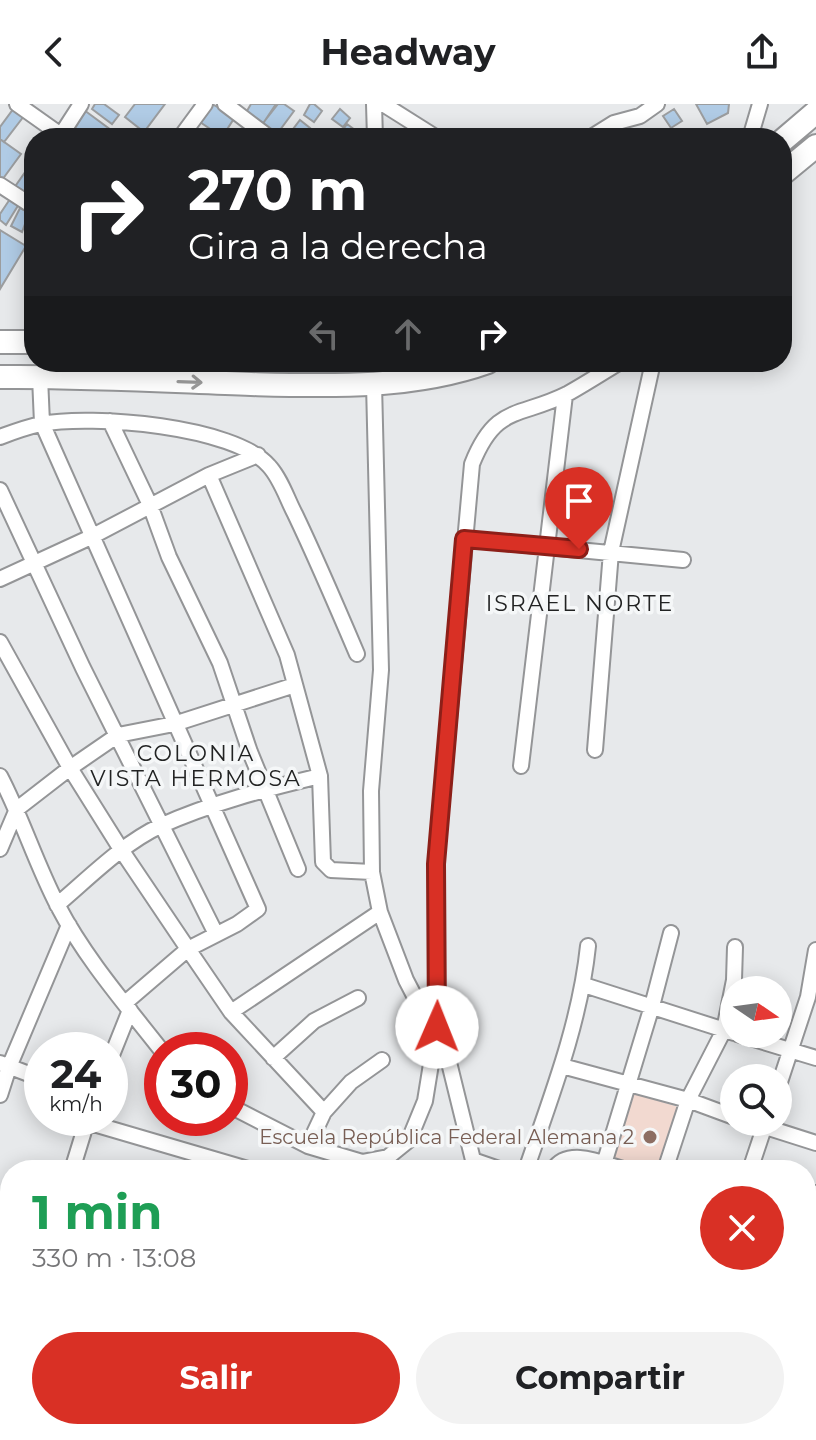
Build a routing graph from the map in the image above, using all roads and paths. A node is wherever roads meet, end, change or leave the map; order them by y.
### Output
1 (17, 104) edge
2 (81, 104) edge
3 (205, 104) edge
4 (225, 104) edge
5 (374, 104) edge
6 (383, 104) edge
7 (657, 104) edge
8 (760, 104) edge
9 (816, 112) edge
10 (52, 128) edge
11 (68, 128) edge
12 (187, 128) edge
13 (257, 128) edge
14 (375, 128) edge
15 (421, 128) edge
16 (606, 128) edge
17 (753, 128) edge
18 (792, 132) edge
19 (814, 149) edge
20 (792, 166) edge
21 (0, 185) edge
22 (24, 201) edge
23 (0, 342) edge
24 (24, 342) edge
25 (141, 372) edge
26 (460, 372) edge
27 (603, 372) edge
28 (651, 372) edge
29 (0, 377) edge
30 (40, 377) junction
31 (132, 380) junction
32 (374, 384) junction
33 (565, 395) junction
34 (110, 421) junction
35 (42, 423) junction
36 (0, 437) edge
37 (258, 455) junction
38 (209, 475) junction
39 (0, 490) edge
40 (150, 505) junction
41 (91, 537) junction
42 (464, 539) junction
43 (548, 546) junction
44 (611, 552) junction
45 (683, 560) dead end
46 (32, 562) junction
47 (0, 579) edge
48 (0, 642) edge
49 (357, 654) dead end
50 (295, 685) junction
51 (234, 704) junction
52 (174, 724) junction
53 (118, 735) junction
54 (595, 750) dead end
55 (521, 766) dead end
56 (70, 768) junction
57 (0, 776) edge
58 (320, 776) junction
59 (264, 789) junction
60 (211, 806) junction
61 (17, 809) junction
62 (163, 825) junction
63 (0, 849) edge
64 (122, 851) junction
65 (298, 869) dead end
66 (372, 872) junction
67 (57, 905) junction
68 (380, 912) junction
69 (69, 925) junction
70 (671, 933) dead end
71 (216, 934) junction
72 (588, 946) dead end
73 (735, 947) dead end
74 (188, 949) junction
75 (816, 950) edge
76 (734, 976) edge
77 (584, 985) junction
78 (358, 998) dead end
79 (128, 1006) junction
80 (652, 1006) junction
81 (231, 1012) junction
82 (437, 1027) junction
83 (720, 1028) edge
84 (119, 1032) edge
85 (148, 1032) edge
86 (722, 1048) edge
87 (784, 1048) edge
88 (791, 1050) junction
89 (273, 1058) junction
90 (816, 1058) edge
91 (382, 1060) dead end
92 (786, 1064) edge
93 (5, 1065) edge
94 (562, 1066) junction
95 (24, 1072) edge
96 (628, 1086) junction
97 (0, 1095) edge
98 (688, 1100) junction
99 (324, 1112) junction
100 (720, 1112) edge
101 (248, 1115) edge
102 (128, 1133) edge
103 (792, 1135) edge
104 (83, 1136) edge
105 (757, 1136) edge
106 (816, 1143) edge
107 (308, 1146) junction
108 (75, 1160) edge
109 (208, 1160) edge
110 (355, 1160) edge
111 (372, 1160) edge
112 (474, 1160) edge
113 (529, 1160) edge
114 (605, 1160) edge
115 (668, 1160) edge
116 (752, 1160) edge

1 - 10 street
2 - 11 street
3 - 12 street
4 - 13 street
5 - 14 street
6 - 15 street
7 - 16 street
8 - 17 street
9 - 18 highway
19 - 20 highway
21 - 22 street
23 - 24 highway
25 - 31 highway
26 - 32 highway
27 - 33 street
28 - 44 street
29 - 30 highway
30 - 31 highway
30 - 35 street
31 -> 32 highway
32 - 66 street
33 - 42 street
33 - 43 street
34 - 35 street
34 - 37 street
34 - 40 street
35 - 36 street
35 - 41 street
37 - 38 street
37 - 49 street
38 - 40 street
38 - 50 street
39 - 46 street
40 - 41 street
40 - 51 street
41 - 46 street
41 - 52 street
42 - 43 street
42 - 82 street
43 - 44 street
43 - 55 street
44 - 45 street
44 - 54 street
46 - 47 street
46 - 53 street
48 - 56 street
50 - 51 street
50 - 58 street
51 - 52 street
51 - 59 street
52 - 53 street
52 - 60 street
53 - 56 street
53 - 62 street
56 - 61 street
56 - 64 street
57 - 61 street
58 - 59 street
58 - 66 street
59 - 60 street
59 - 65 street
60 - 62 street
60 - 71 street
61 - 63 street
61 - 67 street
62 - 64 street
62 - 71 street
64 - 67 street
64 - 74 street
66 - 68 street
67 - 69 street
68 - 81 street
68 - 82 street
69 - 79 street
69 - 93 street
70 - 80 street
71 - 74 street
72 - 77 street
73 - 76 street
74 - 79 street
74 - 81 street
75 - 88 street
77 - 80 street
77 - 94 street
78 - 89 street
79 - 84 street
79 - 85 street
80 - 83 street
80 - 96 street
81 - 89 street
82 - 111 street
82 - 112 street
86 - 98 street
87 - 88 street
88 - 90 street
88 - 92 street
89 - 99 street
91 - 99 street
93 - 95 street
93 - 97 street
94 - 96 street
94 - 113 street
96 - 98 street
96 - 114 street
98 - 100 street
98 - 115 street
99 - 107 street
101 - 107 street
102 - 109 street
103 - 106 street
104 - 108 street
105 - 116 street
107 - 110 street

